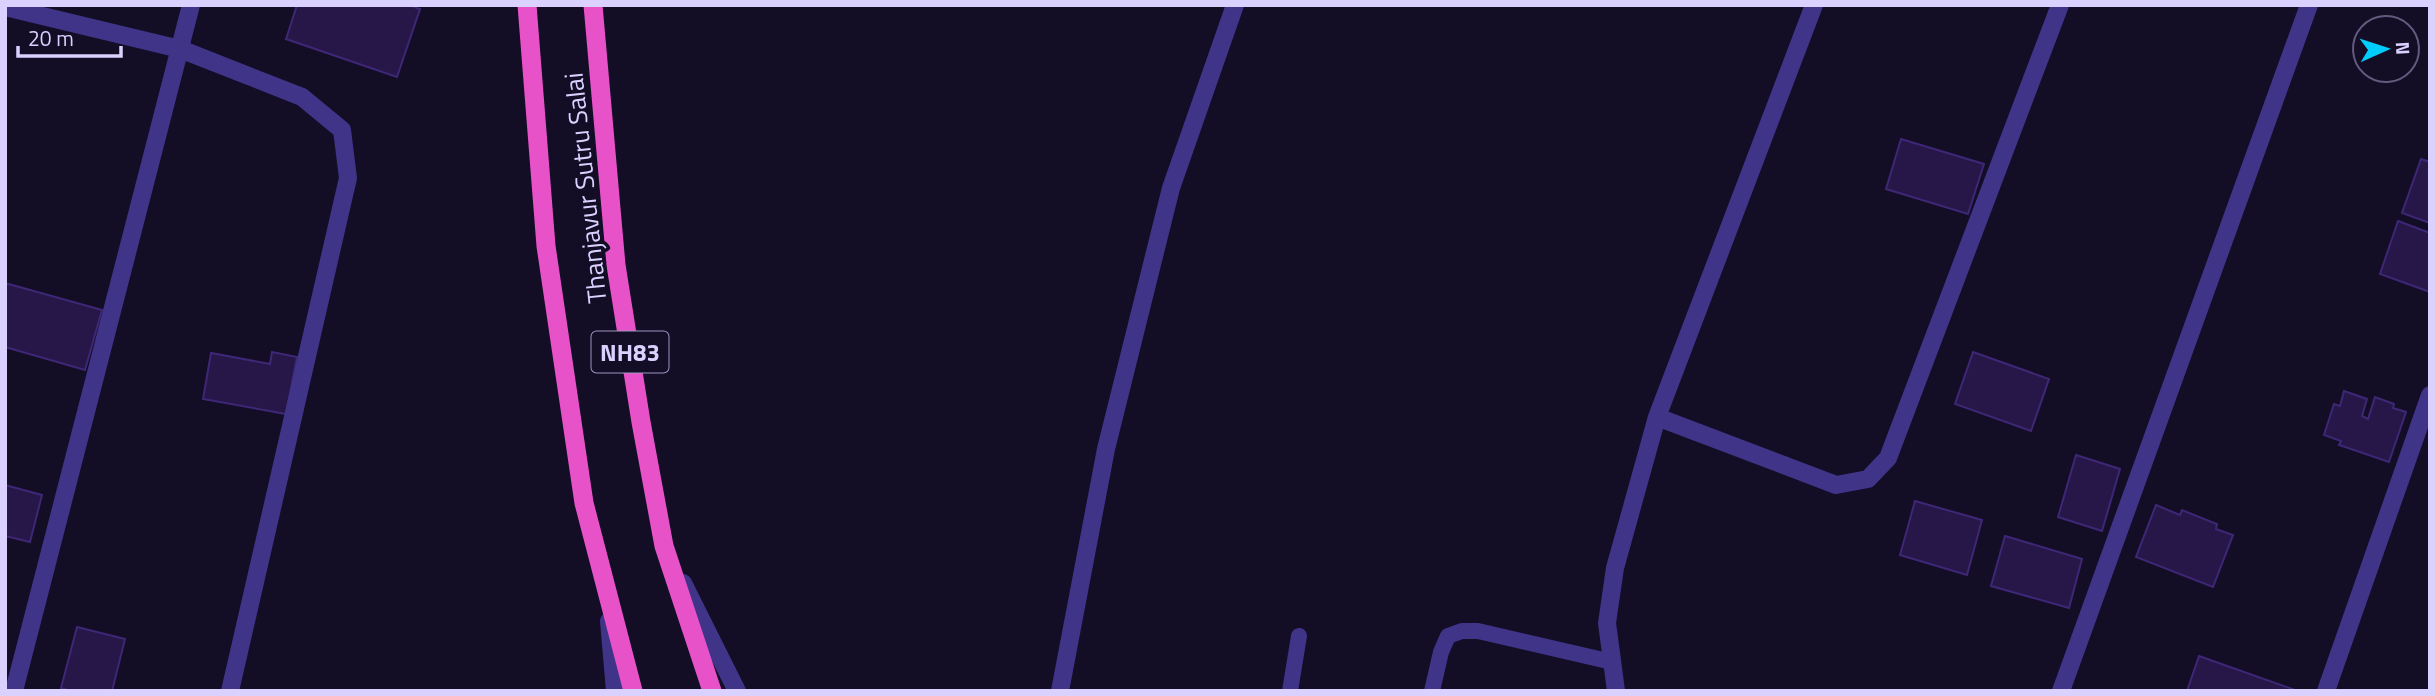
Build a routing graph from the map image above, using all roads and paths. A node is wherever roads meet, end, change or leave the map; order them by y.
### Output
1 (191, 5) edge
2 (527, 5) edge
3 (593, 5) edge
4 (1235, 5) edge
5 (1814, 5) edge
6 (2060, 5) edge
7 (2309, 5) edge
8 (5, 7) edge
9 (180, 49) junction
10 (2430, 395) edge
11 (1657, 417) junction
12 (664, 546) junction
13 (605, 586) junction
14 (1299, 636) dead end
15 (1612, 662) junction
16 (13, 690) edge
17 (230, 691) edge
18 (615, 691) edge
19 (633, 691) edge
20 (712, 691) edge
21 (737, 691) edge
22 (1060, 691) edge
23 (1290, 691) edge
24 (1432, 691) edge
25 (1616, 691) edge
26 (2061, 691) edge
27 (2326, 691) edge

1 - 9 street
2 - 13 highway, Thanjavur Sutru Salai / NH83
3 - 12 highway, Thanjavur Sutru Salai / NH83
4 - 22 street
5 - 11 street
6 - 11 street
7 - 26 street
8 - 9 street
9 - 16 street
9 - 17 street
10 - 27 street
11 - 15 street
12 - 20 highway, Thanjavur Sutru Salai / NH83
12 - 21 street
13 - 18 street
13 - 19 highway, Thanjavur Sutru Salai / NH83
14 - 23 lane
15 - 24 lane
15 - 25 street

